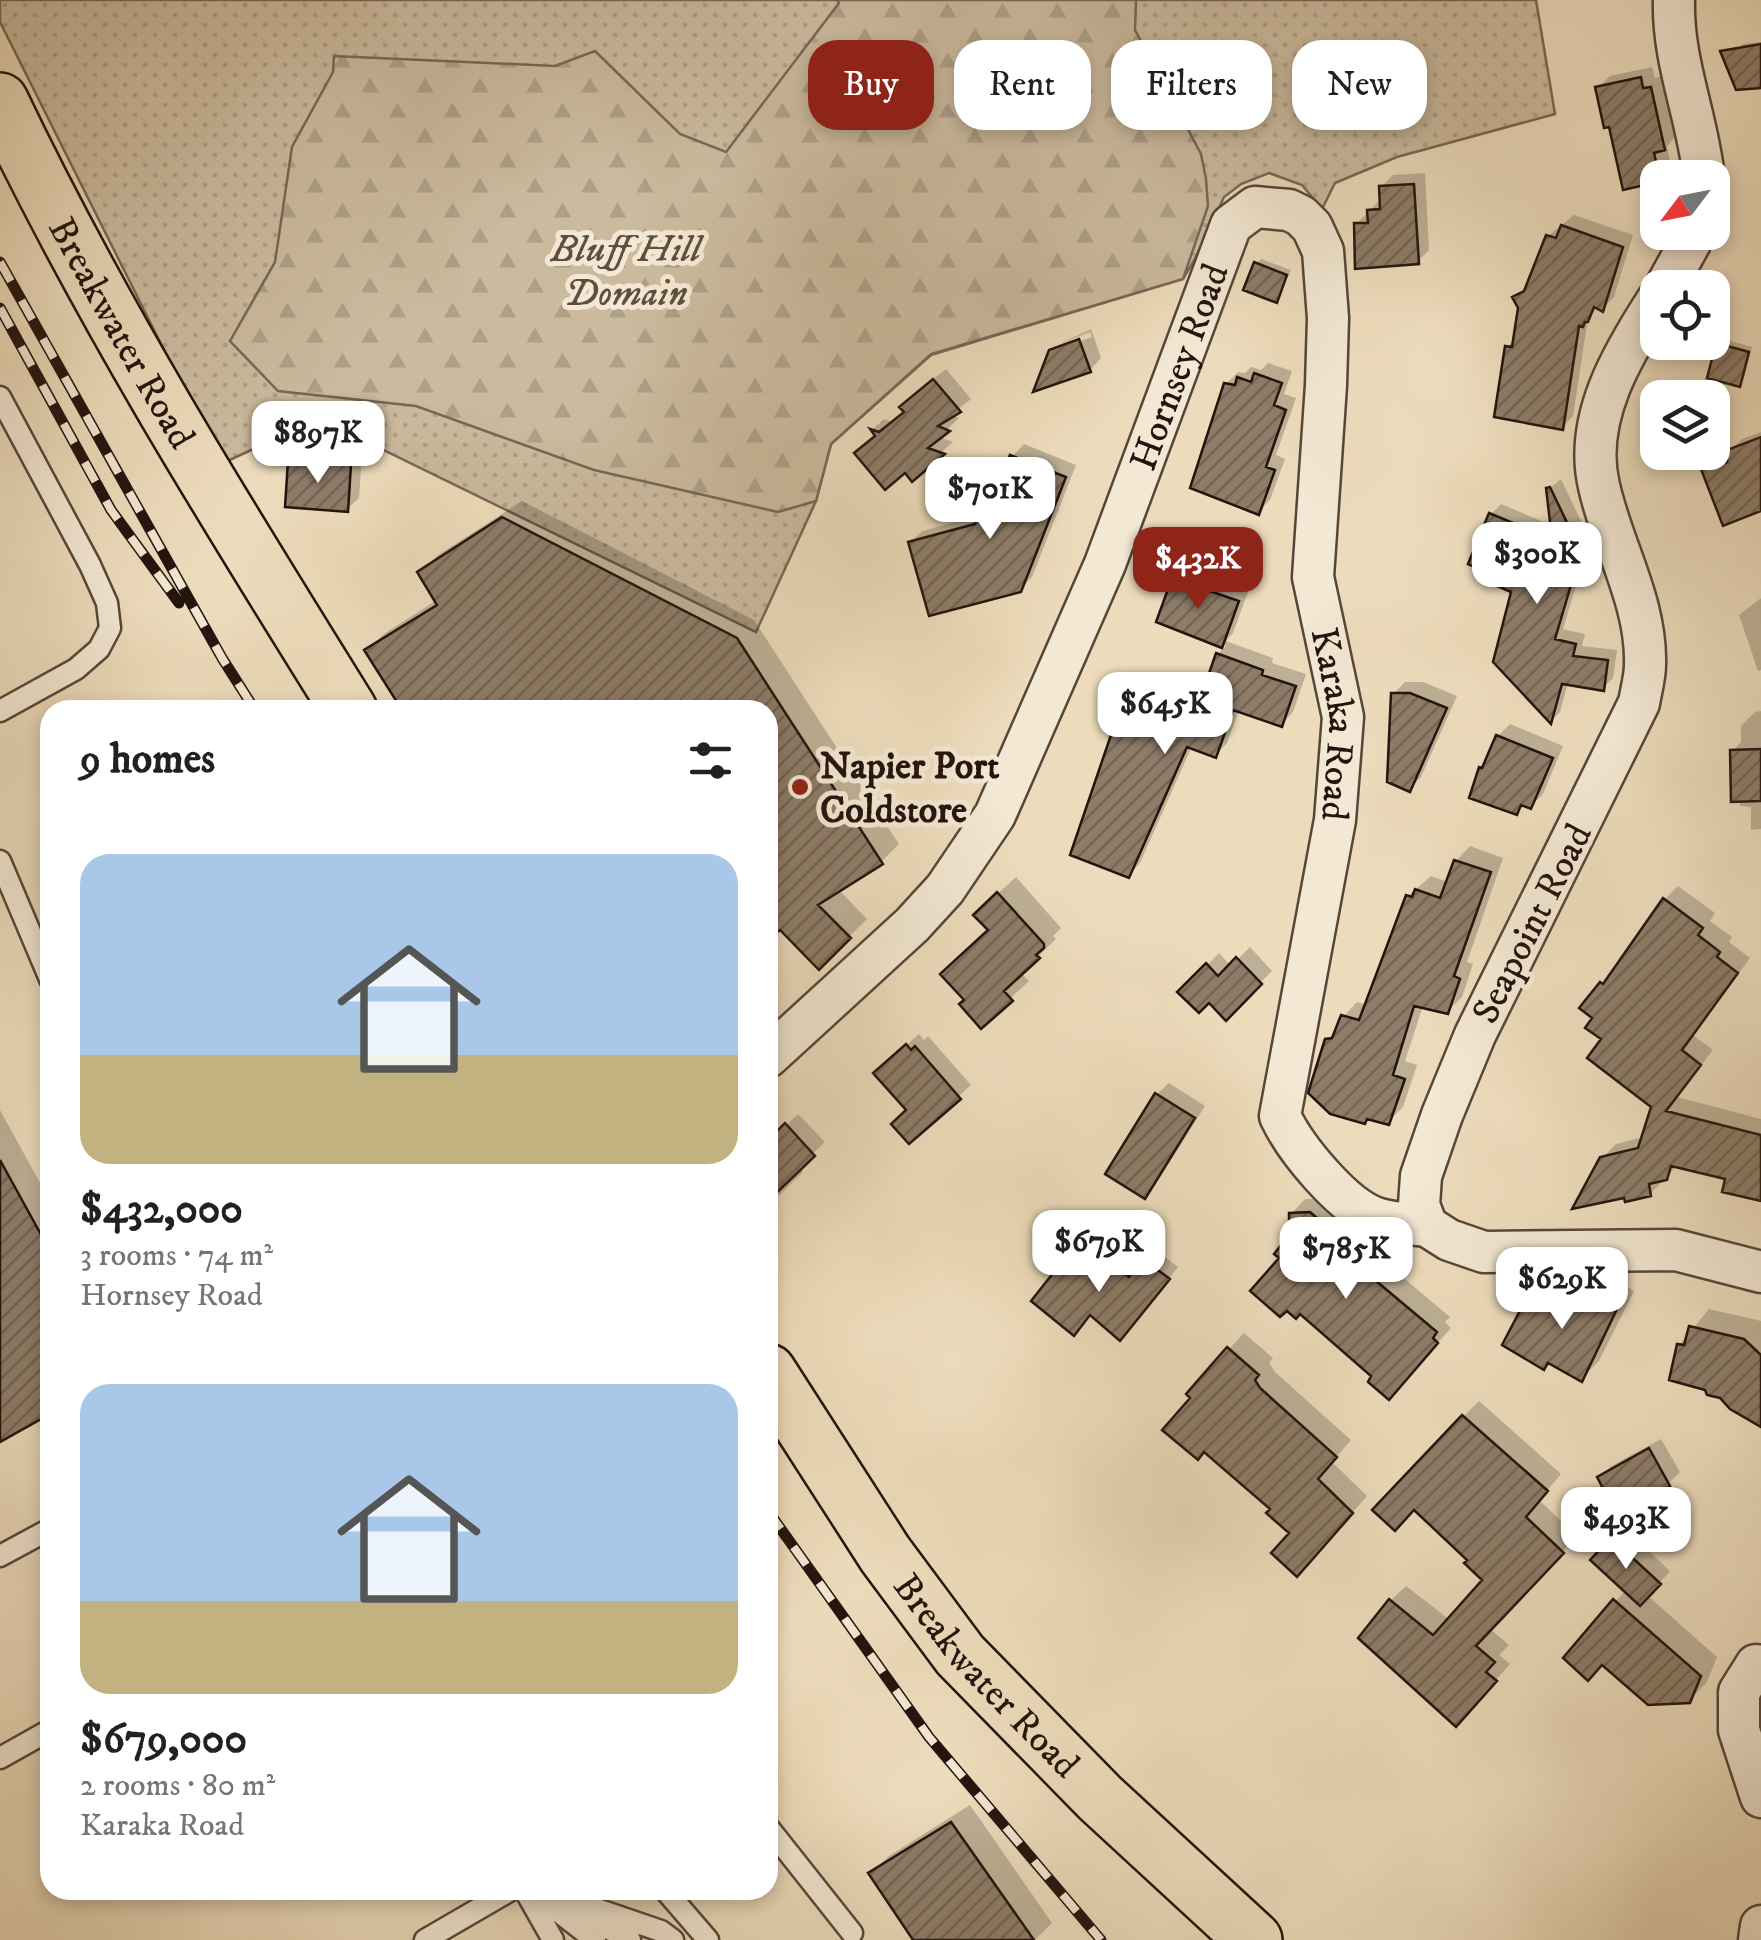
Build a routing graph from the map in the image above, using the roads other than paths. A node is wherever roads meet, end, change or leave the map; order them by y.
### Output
1 (1674, 0) edge
2 (0, 101) edge
3 (1702, 160) edge
4 (1289, 210) joint
5 (1640, 330) edge
6 (0, 397) edge
7 (344, 700) edge
8 (0, 711) edge
9 (0, 861) edge
10 (40, 955) edge
11 (778, 1048) edge
12 (1427, 1226) junction
13 (1761, 1272) edge
14 (778, 1388) edge
15 (40, 1534) edge
16 (0, 1556) edge
17 (1761, 1666) edge
18 (40, 1736) edge
19 (0, 1758) edge
20 (1761, 1797) edge
21 (778, 1840) edge
22 (493, 1900) edge
23 (532, 1900) edge
24 (534, 1900) edge
25 (538, 1900) edge
26 (543, 1900) edge
27 (550, 1900) edge
28 (562, 1900) edge
29 (674, 1900) edge
30 (1224, 1922) edge
31 (1761, 1926) edge
32 (852, 1934) dead end
33 (425, 1940) edge
34 (540, 1940) edge
35 (552, 1940) edge
36 (570, 1940) edge
37 (595, 1940) edge
38 (630, 1940) edge
39 (672, 1940) edge
40 (708, 1940) edge
41 (1759, 1940) edge

1 - 3 street
2 - 7 highway, Breakwater Road
4 - 11 street, Hornsey Road
4 - 12 street, Karaka Road
5 - 12 street, Seapoint Road
6 - 8 lane
9 - 10 lane
12 - 13 street
14 - 30 highway, Breakwater Road
15 - 16 lane
17 - 20 street
18 - 19 lane
21 - 32 lane
22 - 33 lane
23 - 34 lane
24 - 35 lane
25 - 36 lane
26 - 37 lane
27 - 38 lane
28 - 39 lane
29 - 40 lane
31 - 41 street

